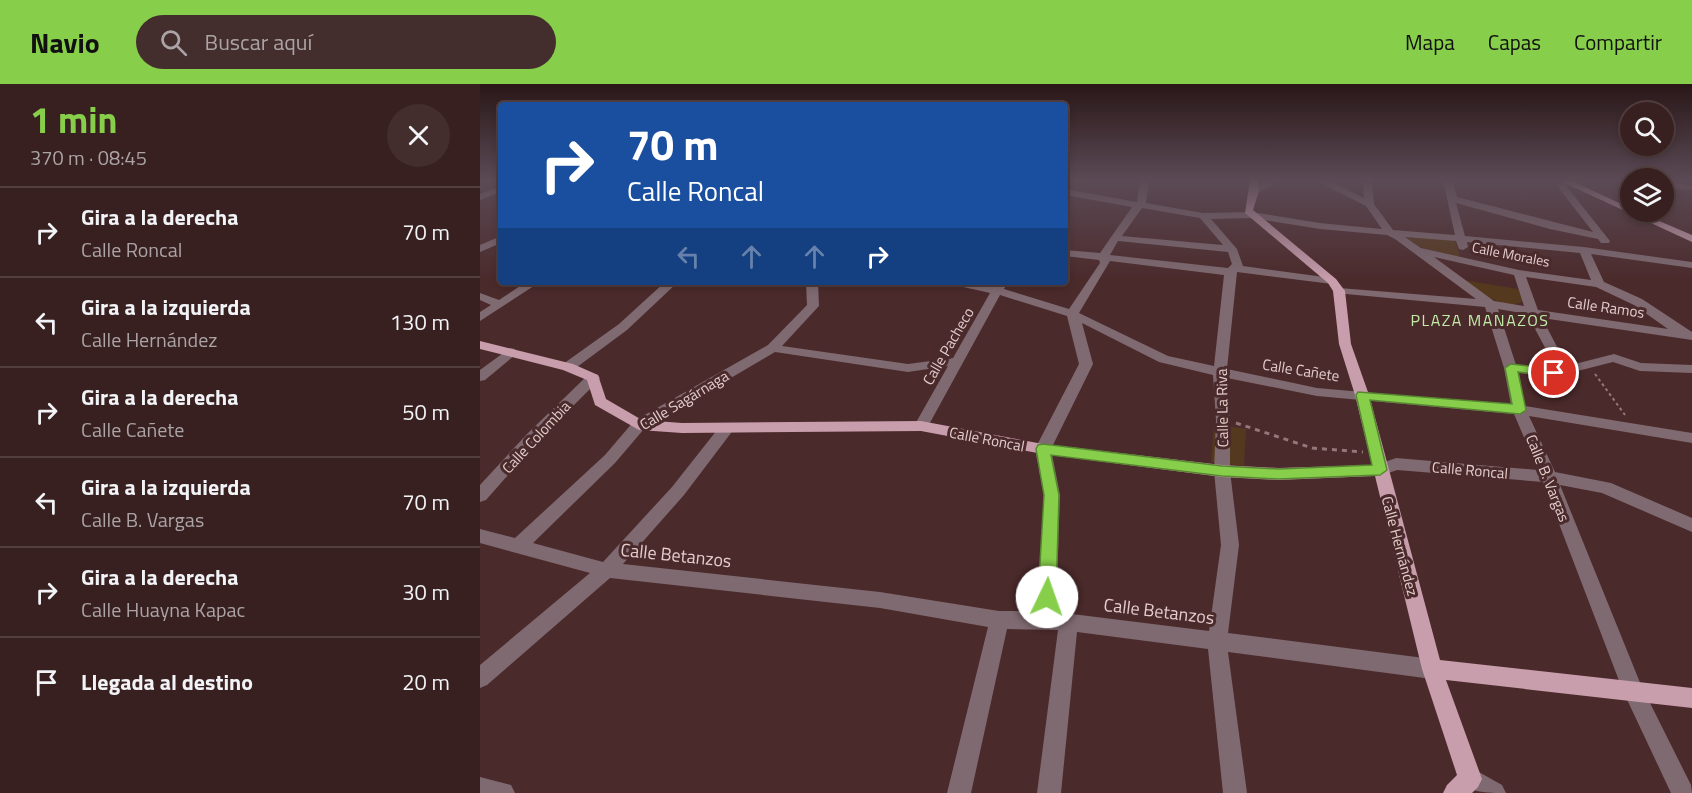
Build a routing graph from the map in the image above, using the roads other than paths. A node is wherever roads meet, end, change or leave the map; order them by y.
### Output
1 (1132, 213) edge
2 (1188, 213) edge
3 (1376, 213) edge
4 (1453, 213) edge
5 (1504, 213) edge
6 (1583, 213) edge
7 (1251, 215) junction
8 (1203, 216) junction
9 (1655, 222) edge
10 (1391, 234) junction
11 (1602, 237) junction
12 (1115, 238) junction
13 (1460, 239) junction
14 (1692, 239) edge
15 (498, 240) edge
16 (480, 249) edge
17 (1232, 249) junction
18 (1584, 250) junction
19 (1416, 251) junction
20 (1068, 253) edge
21 (1614, 254) junction
22 (1103, 257) junction
23 (1469, 261) junction
24 (1692, 265) edge
25 (1233, 270) junction
26 (1519, 273) junction
27 (1599, 284) junction
28 (529, 285) edge
29 (669, 285) edge
30 (812, 285) edge
31 (982, 285) edge
32 (1336, 286) junction
33 (1000, 287) edge
34 (480, 296) edge
35 (500, 304) junction
36 (1490, 304) junction
37 (1533, 312) junction
38 (1072, 314) junction
39 (480, 317) edge
40 (1686, 337) edge
41 (480, 345) edge
42 (773, 348) junction
43 (510, 352) junction
44 (958, 361) junction
45 (568, 367) junction
46 (1511, 368) junction
47 (1692, 369) edge
48 (1563, 370) junction
49 (1220, 372) junction
50 (480, 377) edge
51 (593, 378) junction
52 (1362, 395) junction
53 (1520, 410) junction
54 (639, 424) junction
55 (921, 426) junction
56 (726, 429) junction
57 (1692, 438) edge
58 (1043, 449) junction
59 (1378, 461) junction
60 (1222, 471) junction
61 (1549, 477) junction
62 (480, 496) edge
63 (1692, 525) edge
64 (480, 536) edge
65 (518, 546) junction
66 (607, 570) junction
67 (999, 620) junction
68 (1046, 620) junction
69 (1068, 624) junction
70 (1217, 641) junction
71 (1432, 669) junction
72 (480, 678) edge
73 (1633, 691) junction
74 (1692, 698) edge
75 (1462, 786) edge
76 (480, 789) edge
77 (503, 793) edge
78 (959, 793) edge
79 (1049, 793) edge
80 (1235, 793) edge
81 (1494, 793) edge
82 (1683, 793) edge

1 - 12 street
2 - 8 street
3 - 10 street
4 - 13 street
5 - 11 street
6 - 11 street
7 - 8 street
7 - 10 street
7 - 32 main road
8 - 17 street
9 - 14 main road
10 - 13 street
10 - 19 street
11 - 21 street
12 - 17 street
12 - 22 street
13 - 18 street
13 - 23 street
15 - 16 street
17 - 25 street, Calle La Riva
18 - 21 street
18 - 27 street
19 - 23 street, Calle Morales
19 - 36 street
20 - 22 street, Calle Ramos
21 - 24 street
22 - 25 street, Calle Ramos
22 - 38 street
23 - 26 street, Calle Morales
25 - 32 street, Calle Ramos
25 - 49 street, Calle La Riva
26 - 27 street, Calle Morales
26 - 37 street
27 - 40 street, Calle Ramos
28 - 35 street
29 - 45 street
30 - 42 street, Calle Sagárnaga
31 - 33 street, Calle Cañete
32 - 36 street, Calle Ramos
32 - 52 main road, Calle Hernández
33 - 38 street, Calle Cañete
33 - 44 street, Calle Pacheco
34 - 35 street
35 - 39 street
36 - 37 street, Calle Ramos
36 - 46 street, Calle B. Vargas
37 - 40 street, Calle Ramos
37 - 48 street
38 - 49 street, Calle Cañete
38 - 58 street
41 - 43 main road
42 - 44 street
42 - 54 street, Calle Sagárnaga
43 - 45 main road
43 - 50 street
44 - 55 street, Calle Pacheco
45 - 51 main road
46 - 48 street
46 - 53 street, Calle B. Vargas
47 - 48 street
49 - 52 street, Calle Cañete
49 - 60 street, Calle La Riva
51 - 54 main road, Calle Roncal
51 - 62 street, Calle Colombia
52 - 53 street, Calle Cañete
52 - 59 main road, Calle Hernández
53 - 57 street, Calle Cañete
53 - 61 street, Calle B. Vargas
54 - 56 main road, Calle Roncal
54 - 65 street, Calle Sagárnaga
55 - 56 main road, Calle Roncal
55 - 58 main road, Calle Roncal
56 - 66 street
58 - 60 main road, Calle Roncal
58 - 68 street
59 - 60 main road, Calle Roncal
59 - 61 street, Calle Roncal
59 - 71 main road, Calle Hernández
60 - 70 street, Calle La Riva
61 - 63 street, Calle Roncal
61 - 73 street, Calle B. Vargas
64 - 65 street, Calle Betanzos
65 - 66 street, Calle Betanzos
66 - 67 street, Calle Betanzos
66 - 72 street
67 - 68 street, Calle Betanzos
67 - 78 street
68 - 69 street, Calle Betanzos
69 - 70 street, Calle Betanzos
69 - 79 street
70 - 71 street, Calle Betanzos
70 - 80 street, Calle La Riva
71 - 73 main road, Calle Betanzos
71 - 75 main road, Calle Hernández
73 - 74 main road, Calle Betanzos
73 - 82 street, Calle B. Vargas
75 - 81 street, Calle Hernández
76 - 77 street

